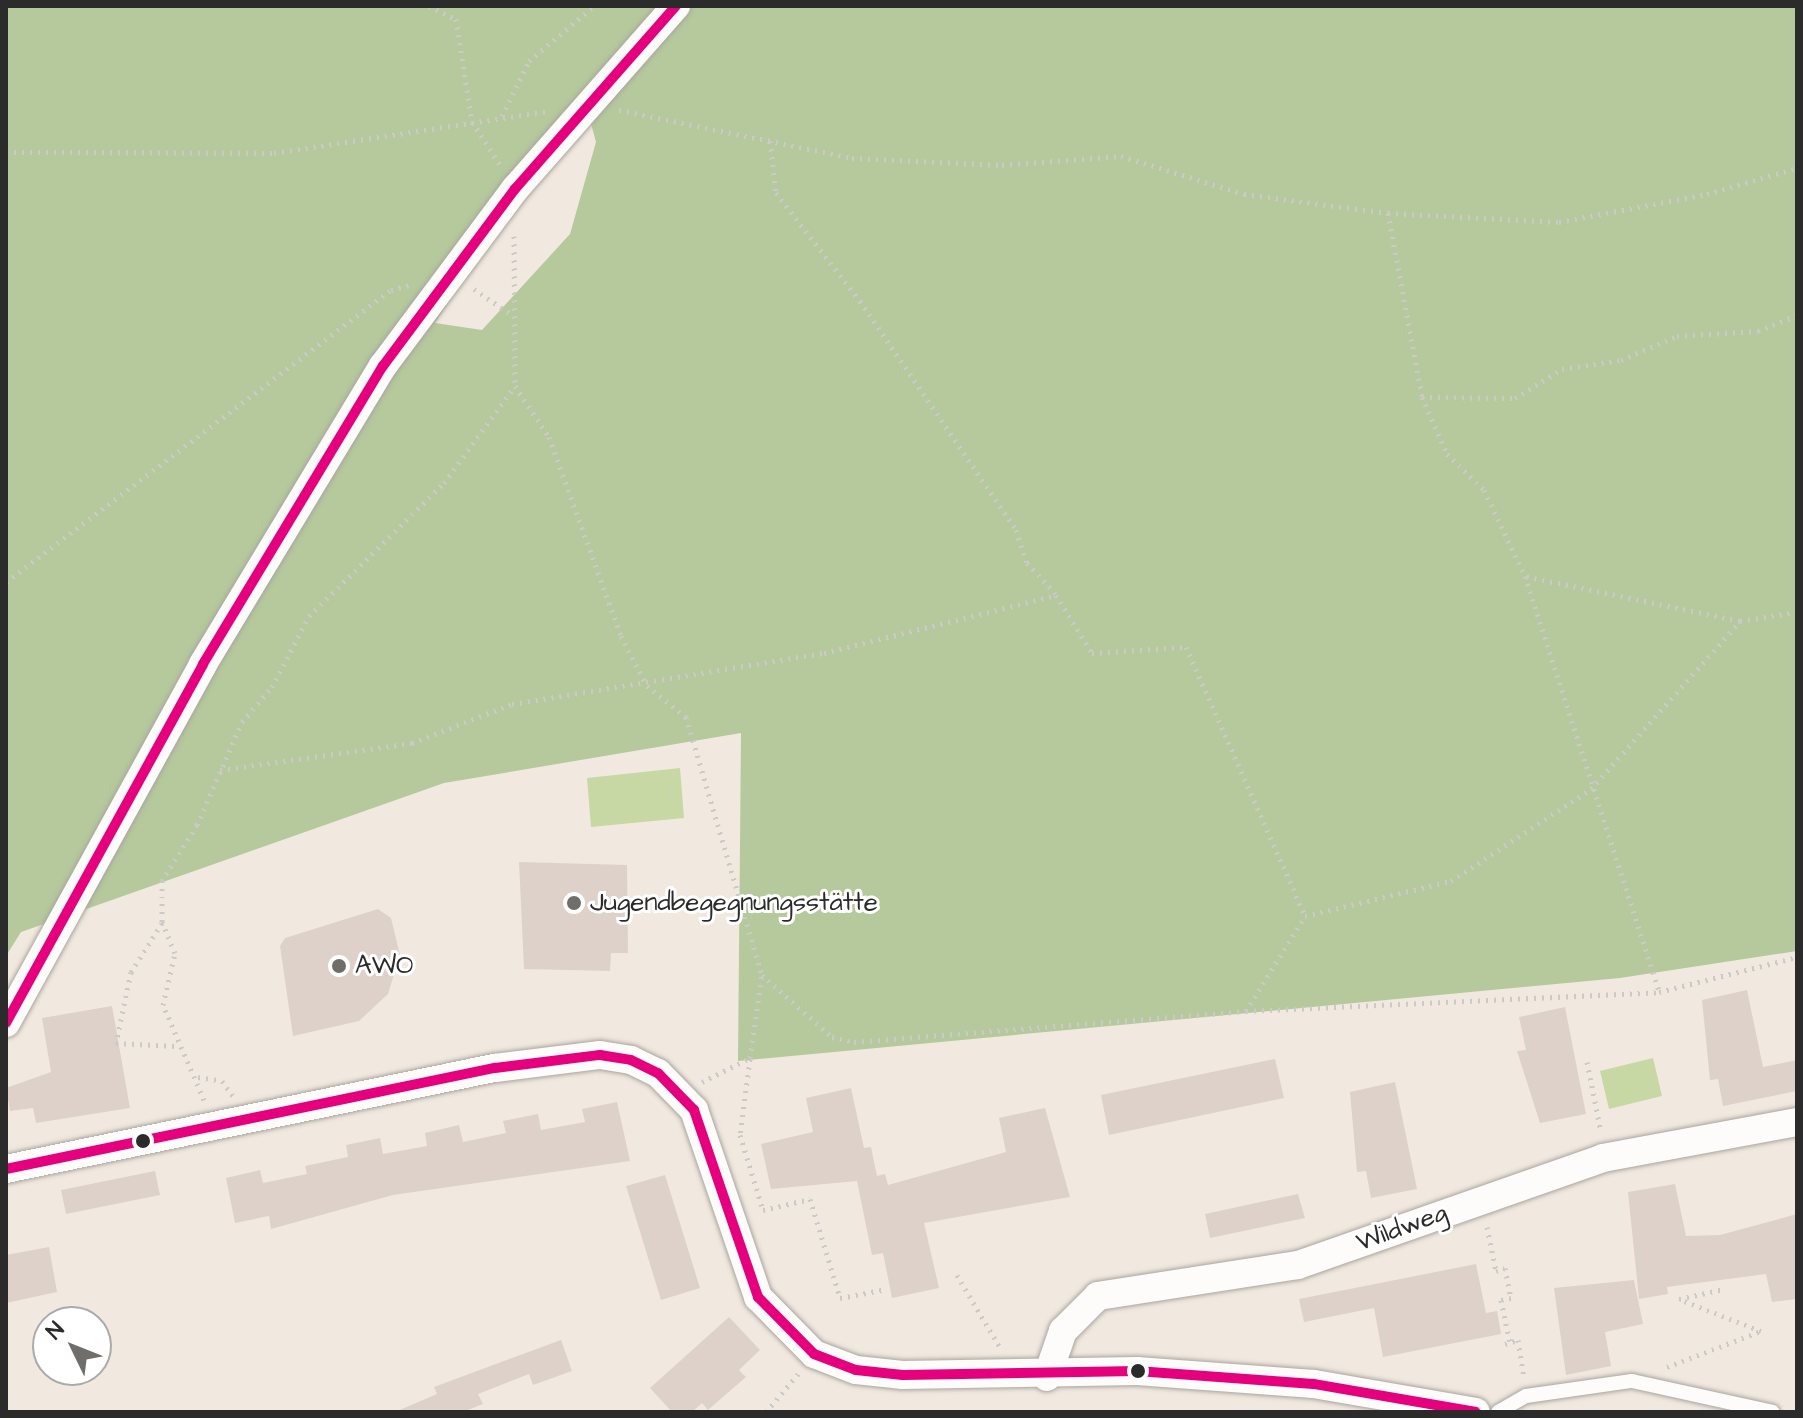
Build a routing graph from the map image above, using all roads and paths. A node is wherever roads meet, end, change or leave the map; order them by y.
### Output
1 (429, 6) edge
2 (594, 6) edge
3 (676, 6) edge
4 (583, 107) junction
5 (502, 116) junction
6 (472, 122) junction
7 (770, 141) junction
8 (6, 152) edge
9 (1797, 168) edge
10 (1388, 213) junction
11 (450, 273) junction
12 (1797, 315) edge
13 (515, 386) junction
14 (1422, 397) junction
15 (1525, 576) junction
16 (6, 582) edge
17 (1056, 595) junction
18 (1797, 612) edge
19 (1740, 621) junction
20 (647, 686) junction
21 (220, 770) junction
22 (1591, 789) junction
23 (1305, 916) junction
24 (162, 922) junction
25 (1797, 957) edge
26 (762, 975) junction
27 (1659, 992) junction
28 (1246, 1011) junction
29 (6, 1023) edge
30 (176, 1046) junction
31 (750, 1058) junction
32 (1587, 1062) dead end
33 (694, 1110) junction
34 (1599, 1110) dead end
35 (1797, 1122) edge
36 (211, 1129) junction
37 (6, 1169) edge
38 (1481, 1199) junction
39 (957, 1275) dead end
40 (886, 1289) dead end
41 (1724, 1289) dead end
42 (814, 1354) junction
43 (1047, 1377) junction
44 (1003, 1378) junction
45 (1632, 1381) junction
46 (1526, 1396) junction
47 (766, 1412) edge
48 (1476, 1412) edge
49 (1498, 1412) edge
50 (1773, 1412) edge

1 - 6 path
2 - 5 path
3 - 4 street
4 - 5 path
4 - 7 path
4 - 11 street
5 - 6 path
6 - 8 path
7 - 10 path
7 - 17 path
9 - 10 path
10 - 14 path
11 - 13 path
11 - 16 path
11 - 29 street
12 - 14 path
13 - 20 path
13 - 21 path
14 - 15 path
15 - 19 path
15 - 22 path
17 - 20 path
17 - 23 path
18 - 19 path
19 - 22 path
20 - 21 path
20 - 26 path
21 - 24 path
22 - 23 path
22 - 27 path
23 - 28 path
24 - 30 path
24 - 30 path
25 - 27 path
26 - 28 path
26 - 31 path
27 - 28 path
30 - 36 path
31 - 33 path
31 - 40 path
32 - 34 path
33 - 36 street
33 - 42 street
35 - 38 street, Wildweg
36 - 37 street
38 - 43 street, Wildweg
38 - 46 path
39 - 44 path
41 - 45 path
42 - 44 street
42 - 47 path
43 - 44 street
43 - 48 street
45 - 46 lane
45 - 50 lane
46 - 49 lane

